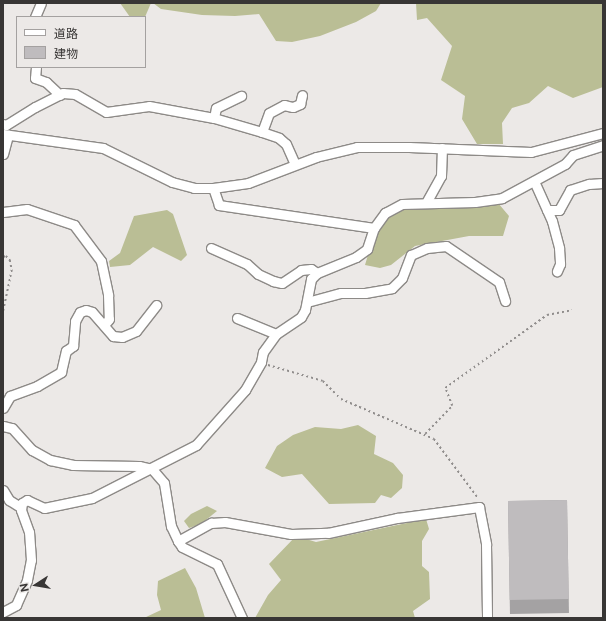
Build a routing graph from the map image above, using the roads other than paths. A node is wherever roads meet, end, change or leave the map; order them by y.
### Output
1 (41, 3) edge
2 (35, 16) edge
3 (36, 68) edge
4 (60, 95) junction
5 (302, 95) dead end
6 (242, 96) dead end
7 (214, 118) junction
8 (3, 124) edge
9 (262, 132) junction
10 (603, 133) edge
11 (6, 134) edge
12 (603, 145) edge
13 (442, 148) junction
14 (3, 154) edge
15 (295, 164) junction
16 (534, 181) junction
17 (603, 183) edge
18 (213, 188) junction
19 (427, 202) junction
20 (547, 210) junction
21 (3, 212) edge
22 (374, 228) junction
23 (211, 248) dead end
24 (556, 271) dead end
25 (317, 273) junction
26 (505, 301) dead end
27 (307, 302) junction
28 (156, 305) dead end
29 (237, 318) dead end
30 (104, 325) junction
31 (276, 334) junction
32 (3, 408) edge
33 (3, 426) edge
34 (152, 469) junction
35 (3, 490) edge
36 (20, 507) junction
37 (178, 541) junction
38 (16, 605) junction
39 (3, 612) edge
40 (3, 617) edge
41 (242, 618) edge
42 (487, 618) edge

1 - 2 street
3 - 4 street
4 - 7 street
4 - 8 street
5 - 9 street
6 - 7 street
7 - 9 street
9 - 15 street
10 - 13 street
11 - 14 street
11 - 18 street
12 - 16 street
13 - 15 street
13 - 19 street
15 - 18 street
16 - 19 street
16 - 20 street
17 - 20 street
18 - 22 street
19 - 22 street
20 - 24 street
21 - 30 street
22 - 25 street
23 - 25 street
25 - 27 street
26 - 27 street
27 - 31 street
28 - 30 street
29 - 31 street
30 - 32 street
31 - 34 street
33 - 34 street
34 - 36 street
34 - 37 street
35 - 36 street
36 - 38 street
37 - 41 street
37 - 42 street
38 - 39 street
38 - 40 street

